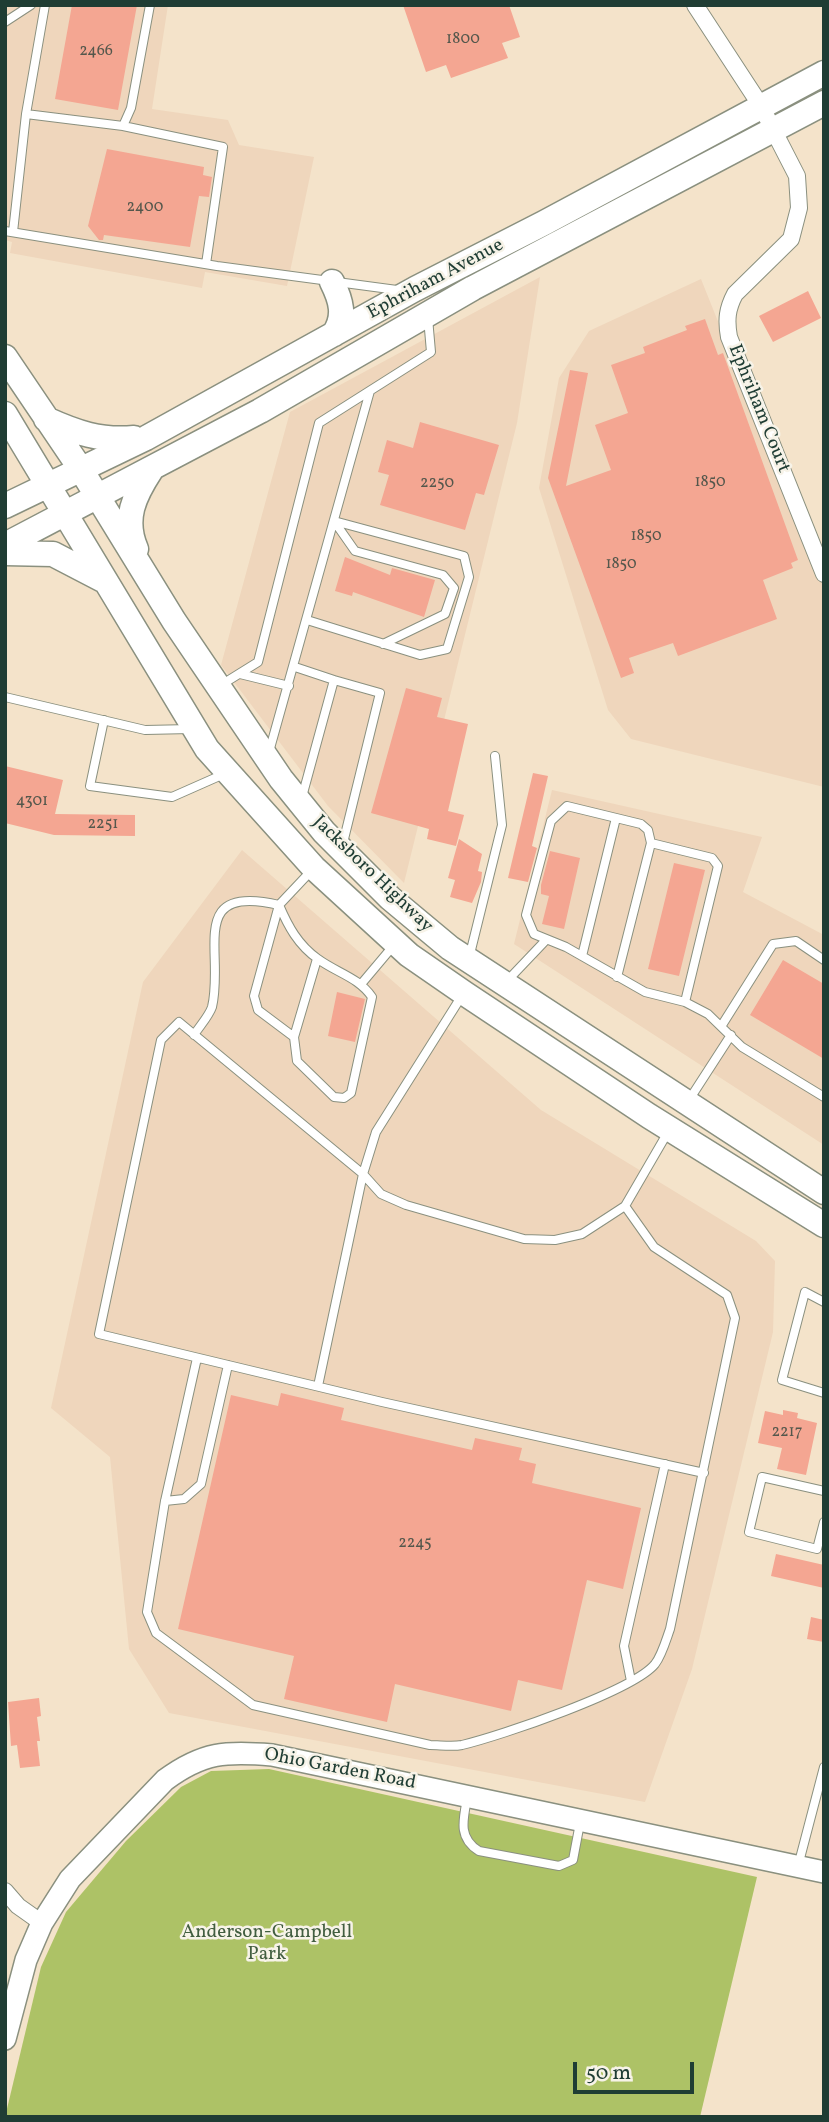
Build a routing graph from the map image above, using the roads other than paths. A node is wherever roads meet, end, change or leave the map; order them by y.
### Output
1 (31, 5) edge
2 (45, 5) edge
3 (150, 5) edge
4 (695, 5) edge
5 (6, 19) edge
6 (824, 73) edge
7 (824, 103) edge
8 (761, 106) junction
9 (26, 114) junction
10 (123, 126) junction
11 (775, 129) junction
12 (576, 206) junction
13 (9, 232) edge
14 (206, 264) junction
15 (332, 282) junction
16 (415, 289) junction
17 (428, 315) junction
18 (334, 334) junction
19 (5, 357) edge
20 (370, 391) junction
21 (5, 414) edge
22 (46, 419) junction
23 (146, 438) junction
24 (80, 468) junction
25 (150, 470) junction
26 (47, 485) junction
27 (97, 497) junction
28 (5, 506) edge
29 (63, 512) junction
30 (334, 521) junction
31 (5, 545) edge
32 (5, 553) edge
33 (824, 574) edge
34 (104, 580) junction
35 (307, 620) junction
36 (174, 621) junction
37 (383, 644) junction
38 (295, 667) junction
39 (230, 680) junction
40 (334, 680) junction
41 (289, 686) junction
42 (5, 697) edge
43 (104, 720) junction
44 (195, 729) junction
45 (495, 756) dead end
46 (268, 758) junction
47 (227, 772) junction
48 (281, 779) junction
49 (248, 797) junction
50 (301, 803) junction
51 (616, 818) junction
52 (651, 843) junction
53 (342, 850) junction
54 (314, 868) junction
55 (279, 905) junction
56 (546, 940) junction
57 (396, 943) junction
58 (582, 956) junction
59 (317, 959) junction
60 (468, 960) junction
61 (824, 960) edge
62 (617, 977) junction
63 (362, 983) junction
64 (504, 984) junction
65 (464, 993) junction
66 (685, 1002) junction
67 (722, 1025) junction
68 (194, 1035) junction
69 (731, 1035) junction
70 (293, 1037) junction
71 (824, 1097) edge
72 (688, 1103) junction
73 (670, 1129) junction
74 (363, 1174) junction
75 (824, 1192) edge
76 (625, 1206) junction
77 (824, 1225) edge
78 (824, 1302) edge
79 (197, 1358) junction
80 (228, 1365) junction
81 (318, 1386) junction
82 (824, 1393) edge
83 (665, 1464) junction
84 (704, 1473) junction
85 (824, 1491) edge
86 (165, 1501) junction
87 (824, 1522) edge
88 (631, 1681) junction
89 (824, 1767) edge
90 (467, 1796) junction
91 (580, 1820) junction
92 (798, 1866) junction
93 (824, 1872) edge
94 (5, 1891) edge
95 (42, 1923) junction
96 (5, 2039) edge

1 - 5 lane
2 - 9 lane
3 - 10 lane
4 - 8 street, Ephriham Court
6 - 8 main road, Ephriham Avenue
7 - 11 main road, Ephriham Avenue
8 - 11 street, Ephriham Court
8 - 12 main road, Ephriham Avenue
9 - 10 lane
9 - 13 lane
10 - 14 lane
11 - 17 main road, Ephriham Avenue
11 - 33 street, Ephriham Court
12 - 16 main road, Ephriham Avenue
12 - 17 main road
13 - 14 lane
14 - 15 lane
15 - 16 lane
15 - 18 main road
16 - 18 main road, Ephriham Avenue
17 - 20 lane
17 - 25 main road, Ephriham Avenue
18 - 23 main road, Ephriham Avenue
19 - 22 main road, Jacksboro Highway
20 - 30 lane
20 - 39 lane
21 - 26 main road, Jacksboro Highway
22 - 23 main road
22 - 24 main road, Jacksboro Highway
23 - 24 main road, Ephriham Avenue
24 - 26 main road, Ephriham Avenue
24 - 27 main road, Jacksboro Highway
25 - 27 main road, Ephriham Avenue
25 - 36 main road
26 - 28 main road, Ephriham Avenue
26 - 29 main road, Jacksboro Highway
27 - 29 main road, Ephriham Avenue
27 - 36 main road, Jacksboro Highway
29 - 31 main road, Ephriham Avenue
29 - 34 main road, Jacksboro Highway
30 - 35 lane
30 - 37 lane
30 - 37 lane
32 - 34 main road
34 - 44 main road, Jacksboro Highway
35 - 37 lane
35 - 38 lane
36 - 39 main road, Jacksboro Highway
38 - 40 lane
38 - 41 lane
39 - 41 lane
39 - 46 main road, Jacksboro Highway
40 - 50 lane
40 - 53 lane
41 - 46 lane
42 - 43 lane
43 - 44 lane
43 - 47 lane
44 - 47 main road, Jacksboro Highway
45 - 60 lane
46 - 48 main road, Jacksboro Highway
47 - 49 main road, Jacksboro Highway
48 - 49 main road
48 - 50 main road, Jacksboro Highway
49 - 54 main road, Jacksboro Highway
50 - 53 main road, Jacksboro Highway
51 - 52 lane
51 - 56 lane
51 - 58 lane
52 - 62 lane
52 - 66 lane
53 - 60 main road, Jacksboro Highway
54 - 55 lane
54 - 57 main road, Jacksboro Highway
55 - 59 lane
55 - 68 lane
55 - 70 lane
56 - 58 lane
56 - 64 lane
57 - 63 lane
57 - 65 main road, Jacksboro Highway
58 - 62 lane
59 - 63 lane
59 - 70 lane
60 - 64 main road, Jacksboro Highway
61 - 67 lane
62 - 66 lane
63 - 70 lane
64 - 72 main road, Jacksboro Highway
65 - 73 main road, Jacksboro Highway
65 - 74 lane
66 - 67 lane
67 - 69 lane
68 - 74 lane
68 - 79 lane
69 - 71 lane
69 - 72 lane
72 - 73 main road
72 - 75 main road, Jacksboro Highway
73 - 76 lane
73 - 77 main road, Jacksboro Highway
74 - 76 lane
74 - 81 lane
76 - 84 lane
78 - 82 lane
79 - 80 lane
79 - 86 lane
80 - 81 lane
80 - 86 lane
81 - 83 lane
83 - 84 lane
83 - 88 lane
84 - 88 lane
85 - 87 lane
86 - 88 lane
89 - 92 lane
90 - 91 street, Ohio Garden Road
90 - 91 lane
90 - 95 street, Ohio Garden Road
91 - 92 street, Ohio Garden Road
92 - 93 street, Ohio Garden Road
94 - 95 street
95 - 96 street, Ohio Garden Road

